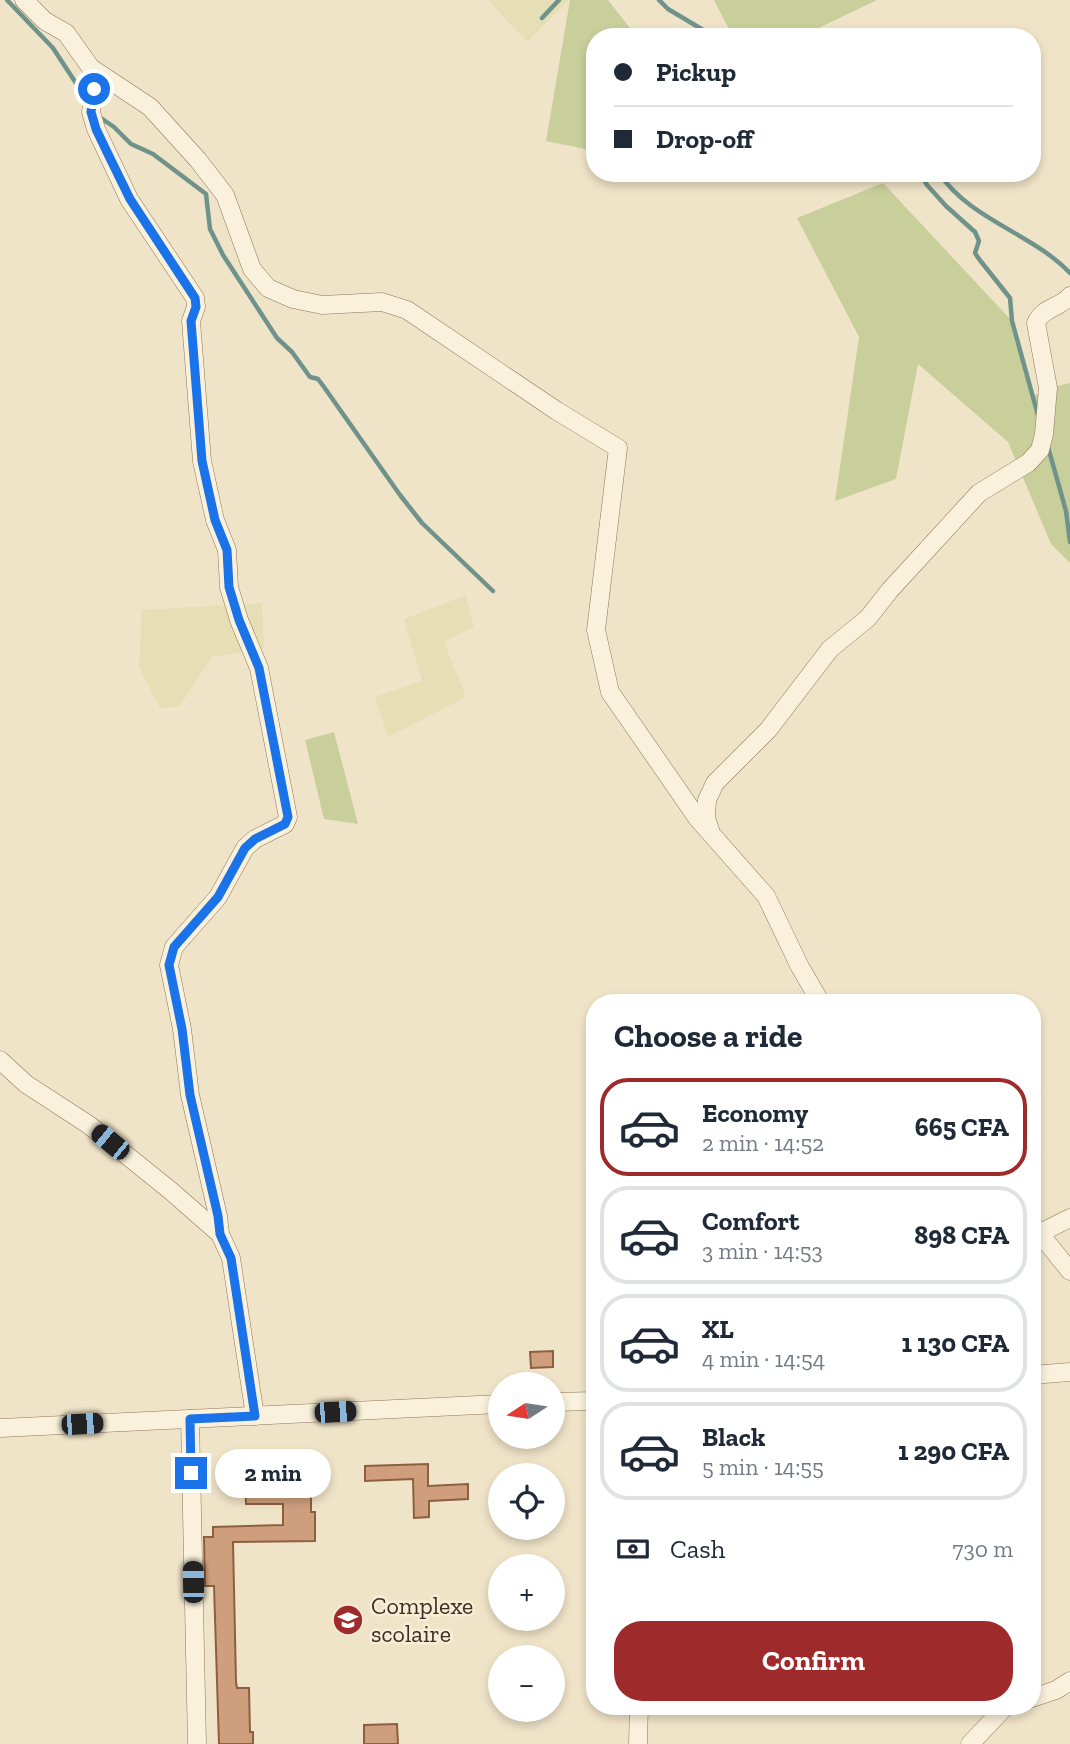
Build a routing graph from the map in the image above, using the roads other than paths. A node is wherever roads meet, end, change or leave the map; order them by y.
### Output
1 (24, 0) edge
2 (91, 68) junction
3 (1070, 296) edge
4 (713, 836) junction
5 (816, 994) edge
6 (0, 1060) edge
7 (1070, 1218) edge
8 (1041, 1229) edge
9 (220, 1234) junction
10 (1041, 1238) edge
11 (1070, 1271) edge
12 (1070, 1372) edge
13 (1041, 1374) edge
14 (586, 1401) edge
15 (565, 1402) edge
16 (488, 1405) edge
17 (255, 1416) junction
18 (190, 1419) junction
19 (0, 1428) edge
20 (1070, 1681) edge
21 (1041, 1695) edge
22 (639, 1715) edge
23 (997, 1715) edge
24 (197, 1744) edge
25 (638, 1744) edge
26 (970, 1744) edge

1 - 2 street
2 - 4 street
2 - 9 street
3 - 4 street
4 - 5 street
6 - 9 street
7 - 8 street
9 - 17 street
10 - 11 street
12 - 13 street
14 - 15 street
16 - 17 street
17 - 18 street
18 - 19 street
18 - 24 street
20 - 21 street
22 - 25 street
23 - 26 street

